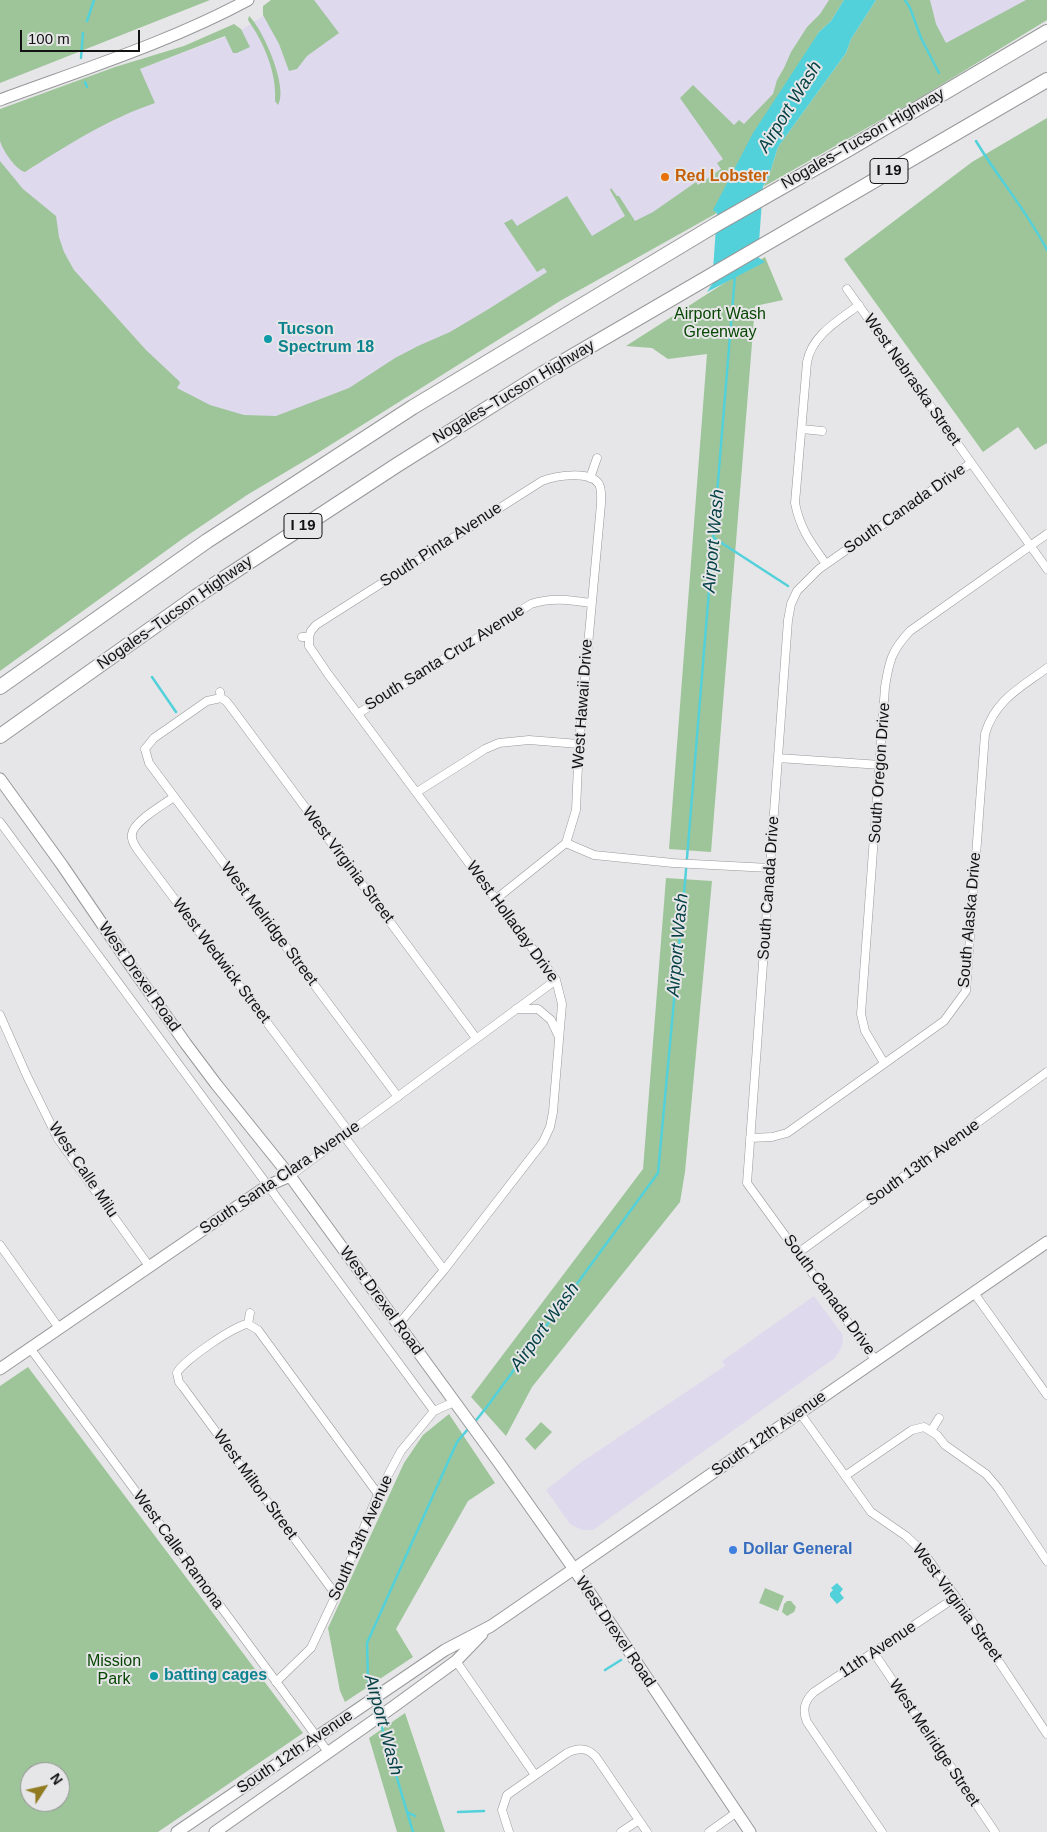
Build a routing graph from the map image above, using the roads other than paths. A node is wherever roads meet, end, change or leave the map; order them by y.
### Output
1 (248, 0) edge
2 (1047, 28) edge
3 (1047, 32) edge
4 (966, 79) junction
5 (1047, 81) edge
6 (0, 100) edge
7 (847, 290) dead end
8 (858, 305) junction
9 (802, 429) junction
10 (822, 431) dead end
11 (597, 458) dead end
12 (971, 463) junction
13 (591, 478) junction
14 (1047, 534) edge
15 (1029, 546) junction
16 (826, 564) junction
17 (1047, 569) edge
18 (592, 603) junction
19 (306, 637) joint
20 (1047, 668) edge
21 (0, 687) edge
22 (359, 713) junction
23 (0, 736) edge
24 (580, 744) junction
25 (141, 748) joint
26 (778, 758) junction
27 (881, 765) junction
28 (0, 779) edge
29 (417, 792) junction
30 (174, 797) junction
31 (0, 822) edge
32 (122, 831) dead end
33 (132, 833) junction
34 (566, 844) junction
35 (770, 868) junction
36 (496, 899) junction
37 (556, 980) junction
38 (514, 1010) junction
39 (0, 1015) edge
40 (476, 1038) junction
41 (559, 1038) junction
42 (884, 1062) junction
43 (1047, 1072) edge
44 (398, 1097) junction
45 (346, 1134) junction
46 (750, 1138) junction
47 (290, 1176) junction
48 (267, 1186) junction
49 (1047, 1242) edge
50 (0, 1245) edge
51 (798, 1253) junction
52 (149, 1266) junction
53 (444, 1270) junction
54 (974, 1293) junction
55 (250, 1313) dead end
56 (248, 1324) junction
57 (398, 1325) junction
58 (59, 1328) junction
59 (30, 1348) junction
60 (876, 1360) junction
61 (0, 1369) edge
62 (168, 1372) dead end
63 (177, 1373) junction
64 (1047, 1396) edge
65 (454, 1402) junction
66 (434, 1411) junction
67 (800, 1413) junction
68 (939, 1418) dead end
69 (928, 1429) junction
70 (845, 1476) junction
71 (378, 1494) junction
72 (1047, 1561) edge
73 (574, 1569) junction
74 (336, 1595) junction
75 (956, 1597) junction
76 (490, 1626) junction
77 (874, 1653) junction
78 (456, 1661) junction
79 (276, 1682) junction
80 (1047, 1734) edge
81 (316, 1737) junction
82 (328, 1752) junction
83 (535, 1775) junction
84 (737, 1812) junction
85 (639, 1820) junction
86 (177, 1832) edge
87 (215, 1832) edge
88 (509, 1832) edge
89 (621, 1832) edge
90 (647, 1832) edge
91 (709, 1832) edge
92 (750, 1832) edge
93 (882, 1832) edge
94 (995, 1832) edge

1 - 6 street
2 - 4 highway
3 - 4 highway, Nogales–Tucson Highway / I 19
4 - 21 highway, Nogales–Tucson Highway / I 19
5 - 23 highway, Nogales–Tucson Highway / I 19
7 - 8 street, West Nebraska Street
8 - 9 street
8 - 12 street, West Nebraska Street
9 - 10 street
9 - 16 street
11 - 13 street
12 - 15 street, West Nebraska Street
12 - 16 street, South Canada Drive
13 - 18 street, West Hawaii Drive
13 - 19 street, South Pinta Avenue
14 - 15 street, South Oregon Drive
15 - 17 street, West Nebraska Street
15 - 27 street, South Oregon Drive
16 - 26 street, South Canada Drive
18 - 22 street, South Santa Cruz Avenue
18 - 24 street, West Hawaii Drive
19 - 22 street, West Holladay Drive
20 - 42 street, South Alaska Drive
22 - 29 street, West Holladay Drive
24 - 29 street
24 - 34 street, West Hawaii Drive
25 - 30 street, West Melridge Street
25 - 40 street, West Virginia Street
26 - 27 street
26 - 35 street, South Canada Drive
27 - 42 street, South Oregon Drive
28 - 47 street, West Drexel Road
29 - 36 street, West Holladay Drive
30 - 33 street
30 - 44 street, West Melridge Street
31 - 48 street, West Drexel Road
32 - 33 street
33 - 45 street, West Wedwick Street
34 - 35 street
34 - 36 street
35 - 46 street, South Canada Drive
36 - 37 street, West Holladay Drive
37 - 38 street, South Santa Clara Avenue
37 - 41 street, West Holladay Drive
38 - 40 street, South Santa Clara Avenue
38 - 41 street
39 - 52 street, West Calle Milu
40 - 44 street, South Santa Clara Avenue
41 - 53 street, West Holladay Drive
42 - 46 street, South Alaska Drive
43 - 51 street, South 13th Avenue
44 - 45 street, South Santa Clara Avenue
45 - 47 street, South Santa Clara Avenue
45 - 53 street, West Wedwick Street
46 - 51 street, South Canada Drive
47 - 48 street, South Santa Clara Avenue
47 - 57 street, West Drexel Road
48 - 52 street, South Santa Clara Avenue
48 - 66 street, West Drexel Road
49 - 54 street, South 12th Avenue
50 - 58 street
51 - 60 street, South Canada Drive
52 - 58 street, South Santa Clara Avenue
53 - 57 street, West Holladay Drive
54 - 60 street, South 12th Avenue
54 - 64 street
55 - 56 street
56 - 63 street
56 - 71 street
57 - 65 street, West Drexel Road
58 - 59 street, South Santa Clara Avenue
59 - 61 street, South Santa Clara Avenue
59 - 79 street, West Calle Ramona
60 - 67 street, South 12th Avenue
62 - 63 street
63 - 74 street, West Milton Street
65 - 66 street, South 13th Avenue
65 - 73 street, West Drexel Road
66 - 71 street, South 13th Avenue
67 - 70 street, West Virginia Street
67 - 73 street, South 12th Avenue
68 - 69 street
69 - 70 street
69 - 72 street
70 - 75 street, West Virginia Street
71 - 74 street, South 13th Avenue
73 - 76 street, South 12th Avenue
73 - 84 street, West Drexel Road
74 - 79 street, South 13th Avenue
75 - 77 street, 11th Avenue
75 - 80 street, West Virginia Street
76 - 78 street, South 12th Avenue
76 - 81 street, South 12th Avenue
77 - 93 street, 11th Avenue
77 - 94 street, West Melridge Street
78 - 82 street, South 12th Avenue
78 - 83 street
79 - 81 street, West Calle Ramona
81 - 82 street, West Calle Ramona
81 - 86 street, South 12th Avenue
82 - 87 street, South 12th Avenue
83 - 85 street
83 - 88 street
84 - 91 street
84 - 92 street, West Drexel Road
85 - 89 street
85 - 90 street

